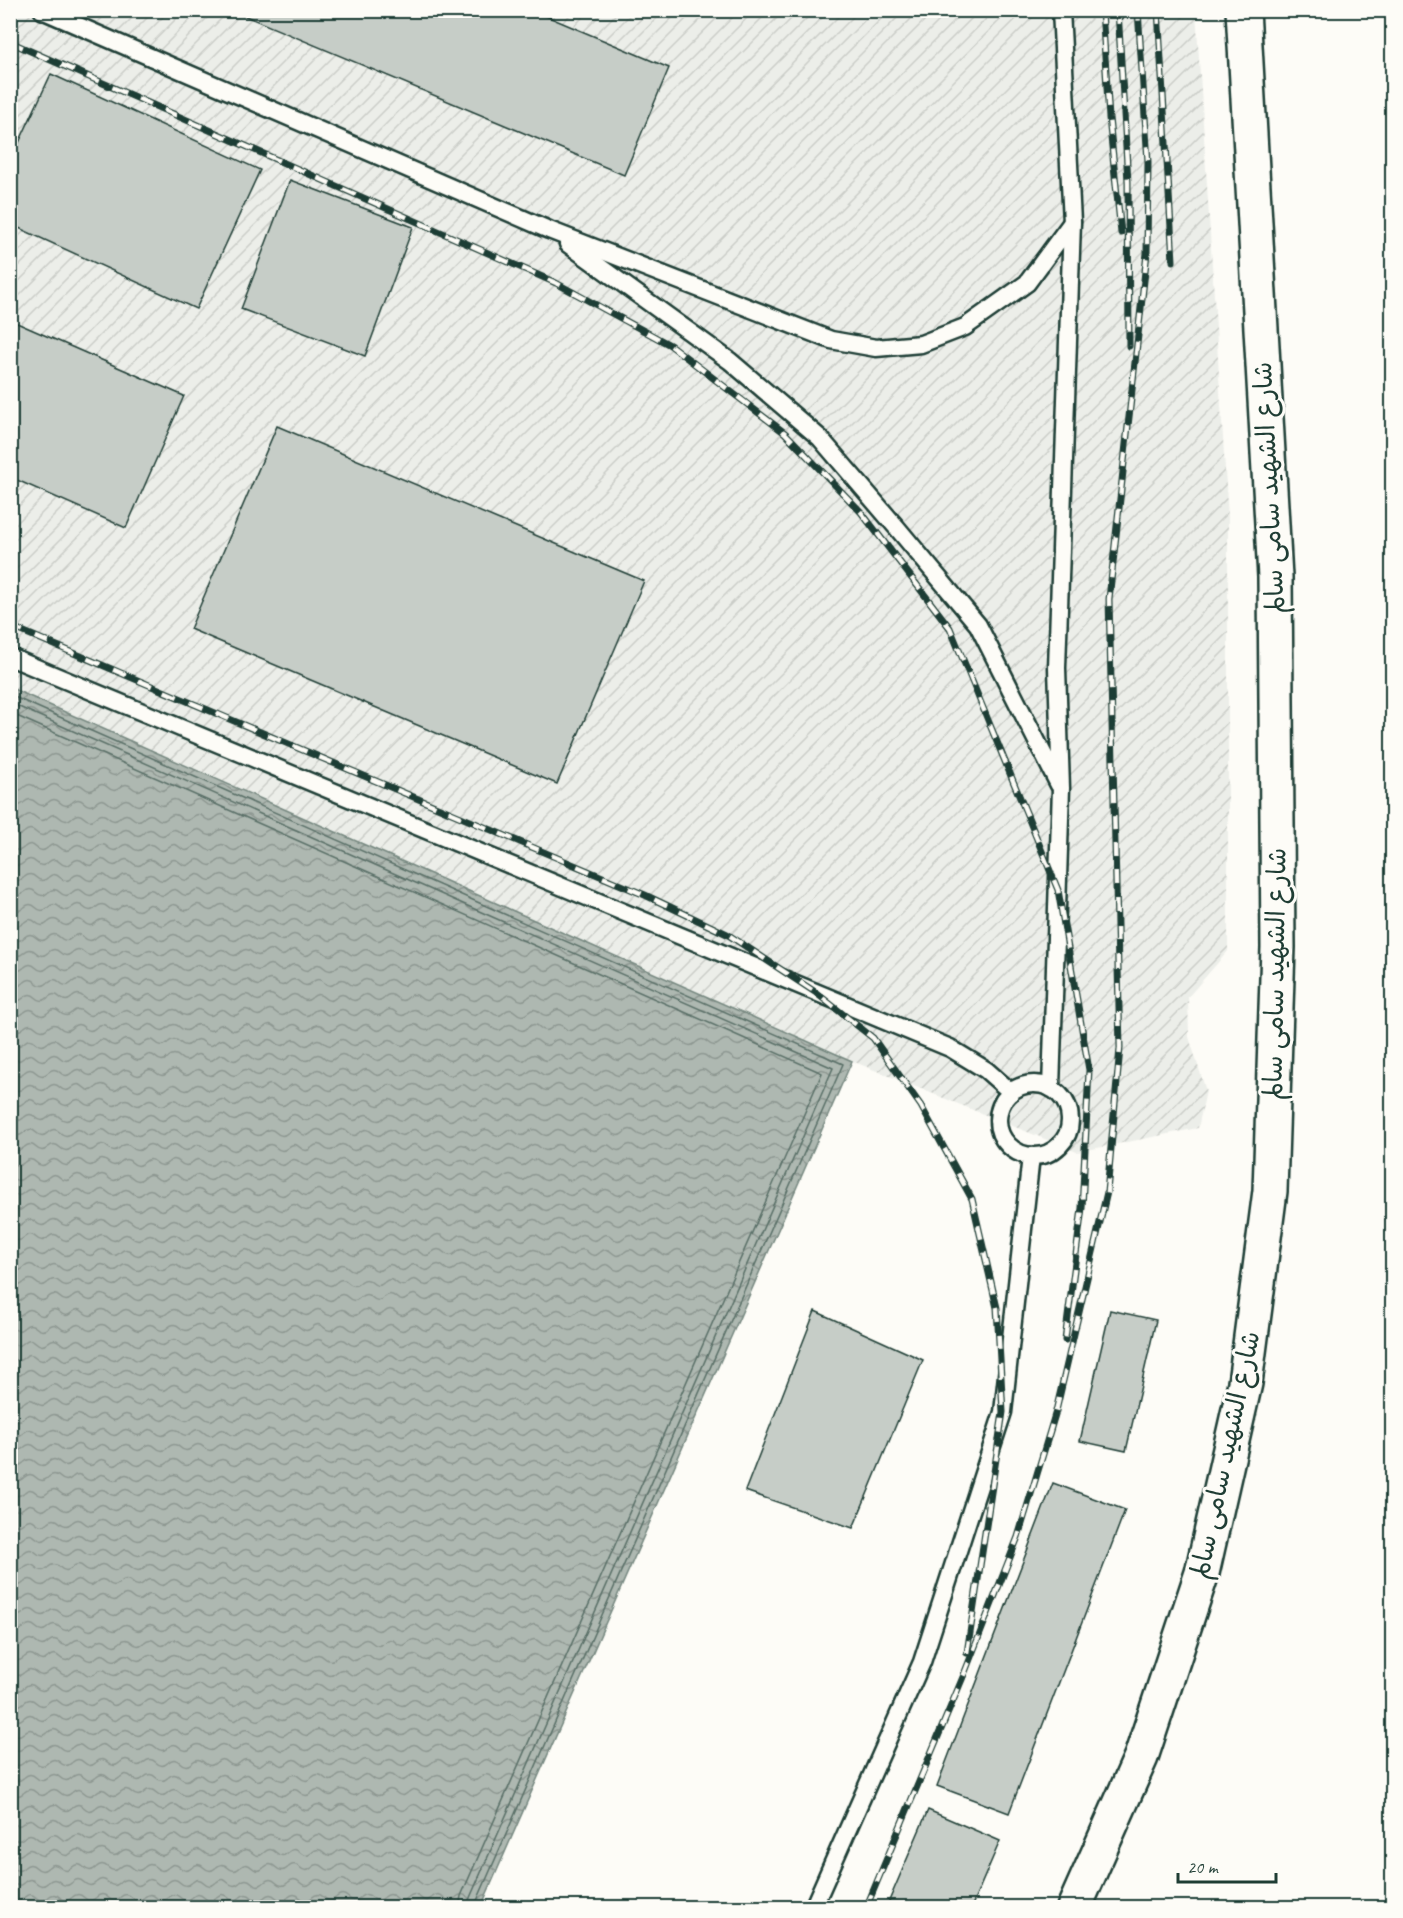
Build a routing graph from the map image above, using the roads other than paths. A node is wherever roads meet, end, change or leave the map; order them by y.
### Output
1 (42, 10) edge
2 (1060, 10) edge
3 (1243, 10) edge
4 (1072, 222) junction
5 (549, 230) junction
6 (10, 657) edge
7 (1061, 788) junction
8 (1051, 1088) junction
9 (1011, 1092) junction
10 (1031, 1156) junction
11 (813, 1908) edge
12 (1074, 1908) edge

1 - 5 lane
2 - 4 lane
3 - 12 main road, شارع الشهيد سامى سالم
4 - 5 lane
4 - 7 lane
5 - 7 lane
6 - 9 lane
7 - 8 lane
8 - 9 lane
8 - 10 lane
9 - 10 lane
10 - 11 lane

